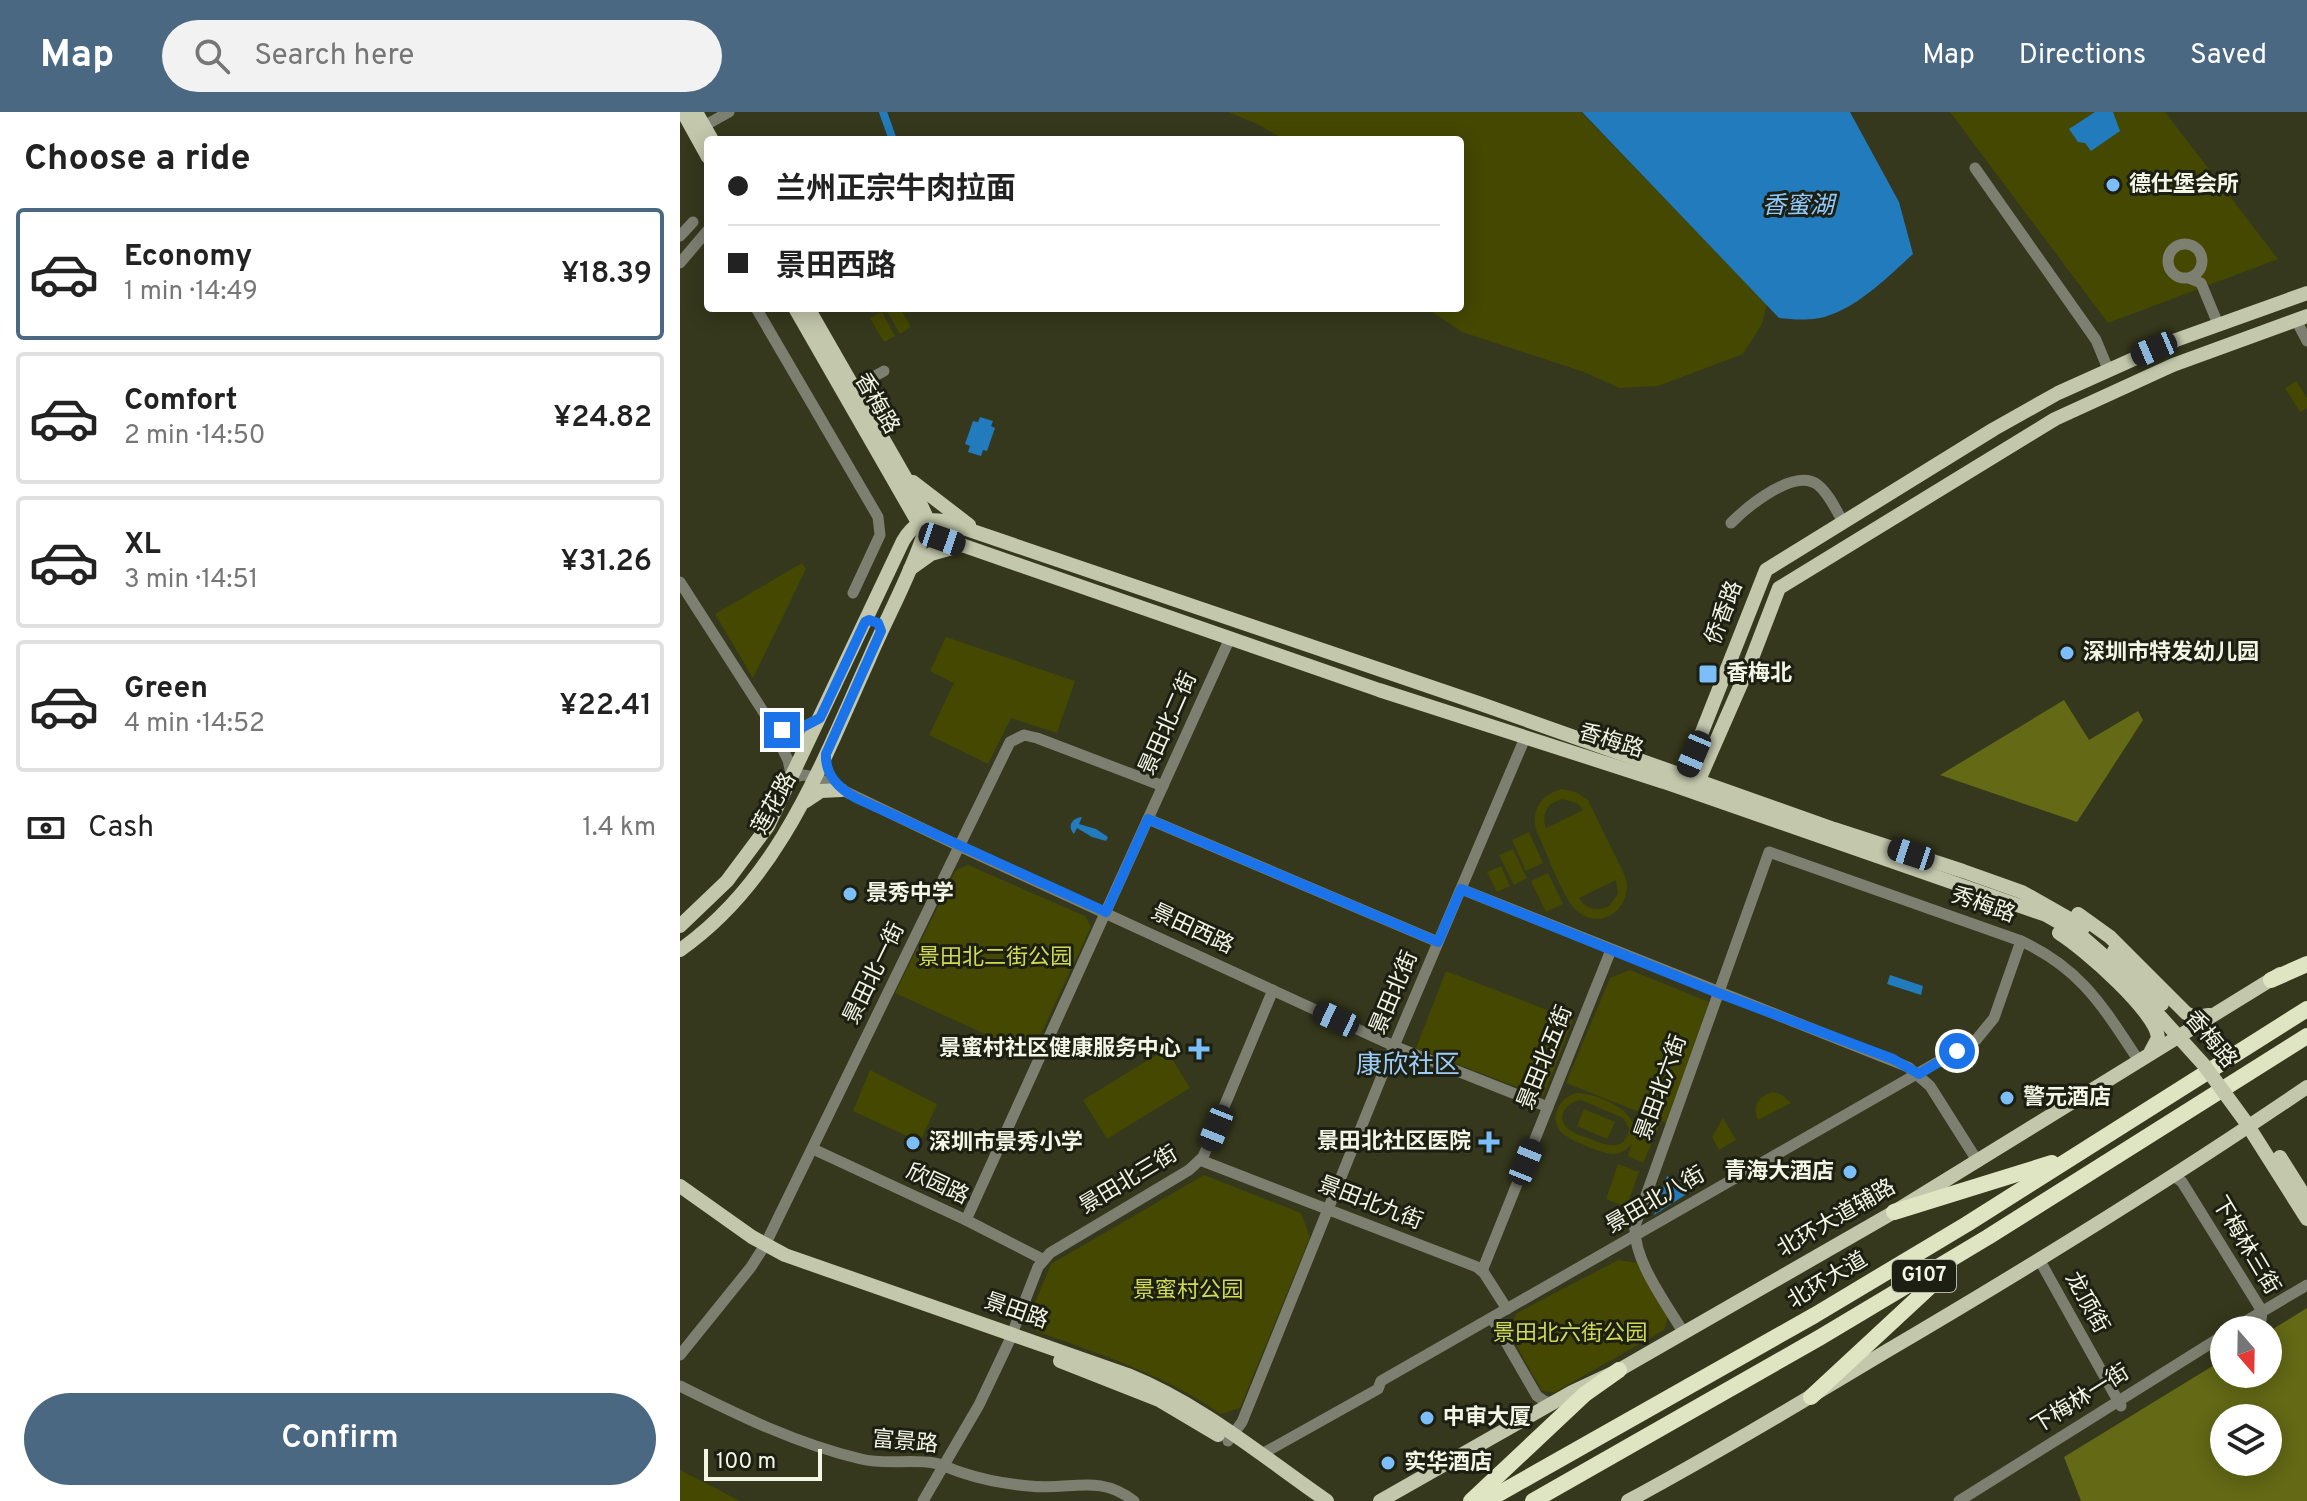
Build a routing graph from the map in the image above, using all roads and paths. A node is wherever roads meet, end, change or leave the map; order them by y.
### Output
1 (683, 112) edge
2 (696, 112) edge
3 (729, 112) edge
4 (704, 126) junction
5 (710, 136) edge
6 (704, 150) edge
7 (1975, 168) dead end
8 (693, 222) dead end
9 (704, 235) edge
10 (680, 236) edge
11 (680, 263) edge
12 (2191, 279) dead end
13 (2307, 293) edge
14 (758, 312) edge
15 (798, 312) edge
16 (810, 312) edge
17 (2302, 318) edge
18 (2218, 324) junction
19 (2307, 341) edge
20 (2108, 369) junction
21 (884, 371) dead end
22 (849, 390) junction
23 (899, 466) junction
24 (895, 482) junction
25 (1843, 522) junction
26 (1731, 523) dead end
27 (923, 525) junction
28 (990, 538) junction
29 (903, 541) junction
30 (965, 547) junction
31 (905, 576) junction
32 (680, 582) edge
33 (853, 593) dead end
34 (865, 622) junction
35 (881, 631) junction
36 (1230, 638) junction
37 (1382, 670) junction
38 (1379, 690) junction
39 (820, 718) junction
40 (768, 719) junction
41 (1534, 722) junction
42 (1553, 729) junction
43 (1525, 738) junction
44 (826, 754) junction
45 (815, 777) junction
46 (792, 778) junction
47 (1690, 782) junction
48 (1163, 786) junction
49 (841, 790) junction
50 (800, 807) junction
51 (1147, 821) junction
52 (959, 846) junction
53 (1769, 852) joint
54 (1461, 889) junction
55 (2019, 899) junction
56 (1106, 912) junction
57 (680, 926) edge
58 (2082, 931) junction
59 (2021, 941) junction
60 (1437, 945) junction
61 (680, 950) edge
62 (1611, 950) junction
63 (2307, 961) edge
64 (2271, 980) joint
65 (1273, 990) junction
66 (1718, 993) junction
67 (2173, 1000) junction
68 (2307, 1009) edge
69 (2217, 1013) junction
70 (2153, 1020) junction
71 (2307, 1036) edge
72 (1394, 1046) junction
73 (2143, 1059) junction
74 (1919, 1074) junction
75 (2307, 1087) edge
76 (1548, 1107) junction
77 (813, 1149) junction
78 (2072, 1157) junction
79 (1200, 1160) junction
80 (1978, 1162) junction
81 (2174, 1176) junction
82 (680, 1186) edge
83 (680, 1197) edge
84 (2307, 1200) edge
85 (1329, 1210) junction
86 (1894, 1212) junction
87 (2307, 1219) edge
88 (966, 1220) junction
89 (1633, 1237) junction
90 (1988, 1237) junction
91 (763, 1249) junction
92 (1044, 1260) junction
93 (2040, 1261) junction
94 (1482, 1271) junction
95 (2307, 1285) edge
96 (2307, 1292) edge
97 (1507, 1309) junction
98 (2259, 1315) junction
99 (1492, 1318) junction
100 (1683, 1332) junction
101 (1010, 1338) junction
102 (2210, 1344) edge
103 (2210, 1351) edge
104 (680, 1355) edge
105 (1619, 1370) junction
106 (680, 1386) edge
107 (1811, 1397) junction
108 (1555, 1402) junction
109 (2119, 1404) junction
110 (1231, 1438) junction
111 (1262, 1454) junction
112 (944, 1466) junction
113 (923, 1501) edge
114 (1134, 1501) edge
115 (1311, 1501) edge
116 (1327, 1501) edge
117 (1380, 1501) edge
118 (1471, 1501) edge
119 (1486, 1501) edge
120 (1533, 1501) edge
121 (1628, 1501) edge
122 (1959, 1501) edge
123 (1970, 1501) edge

1 - 6 main road
2 - 4 main road
3 - 4 street
4 - 5 main road
7 - 20 street
8 - 10 street
9 - 11 street
12 - 18 street
13 - 18 main road, 侨香路
14 - 33 street
15 - 22 main road, 香梅路
16 - 22 main road, 香梅路
17 - 19 street
17 - 47 main road, 侨香路
18 - 20 main road, 侨香路
20 - 25 main road, 侨香路
21 - 22 street
22 - 23 main road, 香梅路
22 - 24 main road, 香梅路
23 - 27 main road, 香梅路
23 - 28 main road
24 - 27 main road, 香梅路
24 - 29 main road
25 - 26 street
25 - 47 main road, 侨香路
27 - 28 main road, 香梅路
27 - 29 main road, 莲花路
27 - 30 main road, 香梅路
27 - 31 main road, 莲花路
28 - 37 main road, 香梅路
29 - 34 main road, 莲花路
30 - 31 main road
30 - 36 main road, 香梅路
31 - 35 main road, 莲花路
32 - 40 street
34 - 35 main road
34 - 39 main road, 莲花路
35 - 44 main road, 莲花路
36 - 38 main road, 香梅路
36 - 48 street, 景田北二街
37 - 38 main road
37 - 41 main road, 香梅路
38 - 43 main road, 香梅路
39 - 40 street
39 - 46 main road, 莲花路
40 - 46 street
41 - 42 main road, 香梅路
41 - 43 main road
42 - 43 main road
42 - 47 main road, 香梅路
43 - 47 main road, 香梅路
43 - 54 street, 景田北街
44 - 45 main road, 莲花路
44 - 49 main road
45 - 46 street, 景田西路
45 - 49 street, 景田西路
45 - 50 main road, 莲花路
46 - 57 main road, 莲花路
47 - 55 main road, 香梅路
48 - 51 street, 景田北二街
48 - 52 street, 景田北一街
49 - 50 main road
49 - 52 street, 景田西路
50 - 61 main road, 莲花路
51 - 56 street, 景田北二街
51 - 60 street
52 - 56 street, 景田西路
52 - 77 street, 景田北一街
53 - 59 street, 秀梅路
53 - 66 street, 景田北六街
54 - 60 street, 景田北街
54 - 62 street
55 - 58 main road, 香梅路
55 - 67 main road
55 - 70 main road
56 - 65 street, 景田西路
56 - 88 street, 景田北二街
58 - 84 main road, 香梅路, bridge
58 - 87 main road, 香梅路, bridge
59 - 73 street, 秀梅路
59 - 74 street, 景田北八街
60 - 72 street, 景田北街
62 - 66 street
62 - 76 street, 景田北五街
63 - 64 highway
64 - 69 main road, 北环大道辅路
65 - 72 street, 景田西路
65 - 79 street, 景田北三街
66 - 74 street
66 - 89 street, 景田北六街
67 - 69 main road
67 - 70 main road
68 - 78 highway, 北环大道 / G107
69 - 73 main road, 北环大道辅路
70 - 73 main road
71 - 90 highway, 北环大道 / G107
72 - 76 street, 景田西路
72 - 85 street, 景田北街
73 - 80 main road, 北环大道辅路
74 - 80 street
74 - 89 street, 景田北八街
75 - 81 main road
76 - 94 street, 景田北五街
77 - 88 street, 欣园路
77 - 91 street, 景田北一街
78 - 86 highway
78 - 119 highway, 北环大道 / G107
79 - 85 street, 景田北九街
79 - 92 street, 景田北三街
80 - 86 main road, 北环大道辅路
81 - 93 main road
81 - 98 street, 下梅林三街
82 - 91 main road, 景田路
83 - 91 main road, 景田路
85 - 94 street, 景田北九街
85 - 110 street, 景田北街
86 - 100 main road, 北环大道辅路
88 - 92 street, 欣园路
89 - 97 street, 景田北八街
89 - 100 street
90 - 107 highway
90 - 120 highway, 北环大道 / G107
91 - 101 main road, 景田路
91 - 104 street, 景田北一街
92 - 101 street
93 - 107 main road
93 - 109 street, 龙顶街
94 - 97 street
95 - 98 street
96 - 98 street
97 - 99 street, 景田北八街
99 - 108 street
99 - 111 street, 景田北八街
100 - 105 main road, 北环大道辅路
101 - 110 main road, 景田路
101 - 112 street
102 - 109 street, 下梅林一街
103 - 109 street, 下梅林一街
105 - 108 main road, 北环大道辅路
105 - 118 highway
106 - 112 street, 富景路
107 - 121 main road
108 - 117 main road, 北环大道辅路
109 - 122 street, 下梅林一街
109 - 123 street, 下梅林一街
110 - 111 main road, 景田路
110 - 115 main road, 景田路
111 - 116 main road, 景田路
112 - 113 street
112 - 114 street, 富景路

